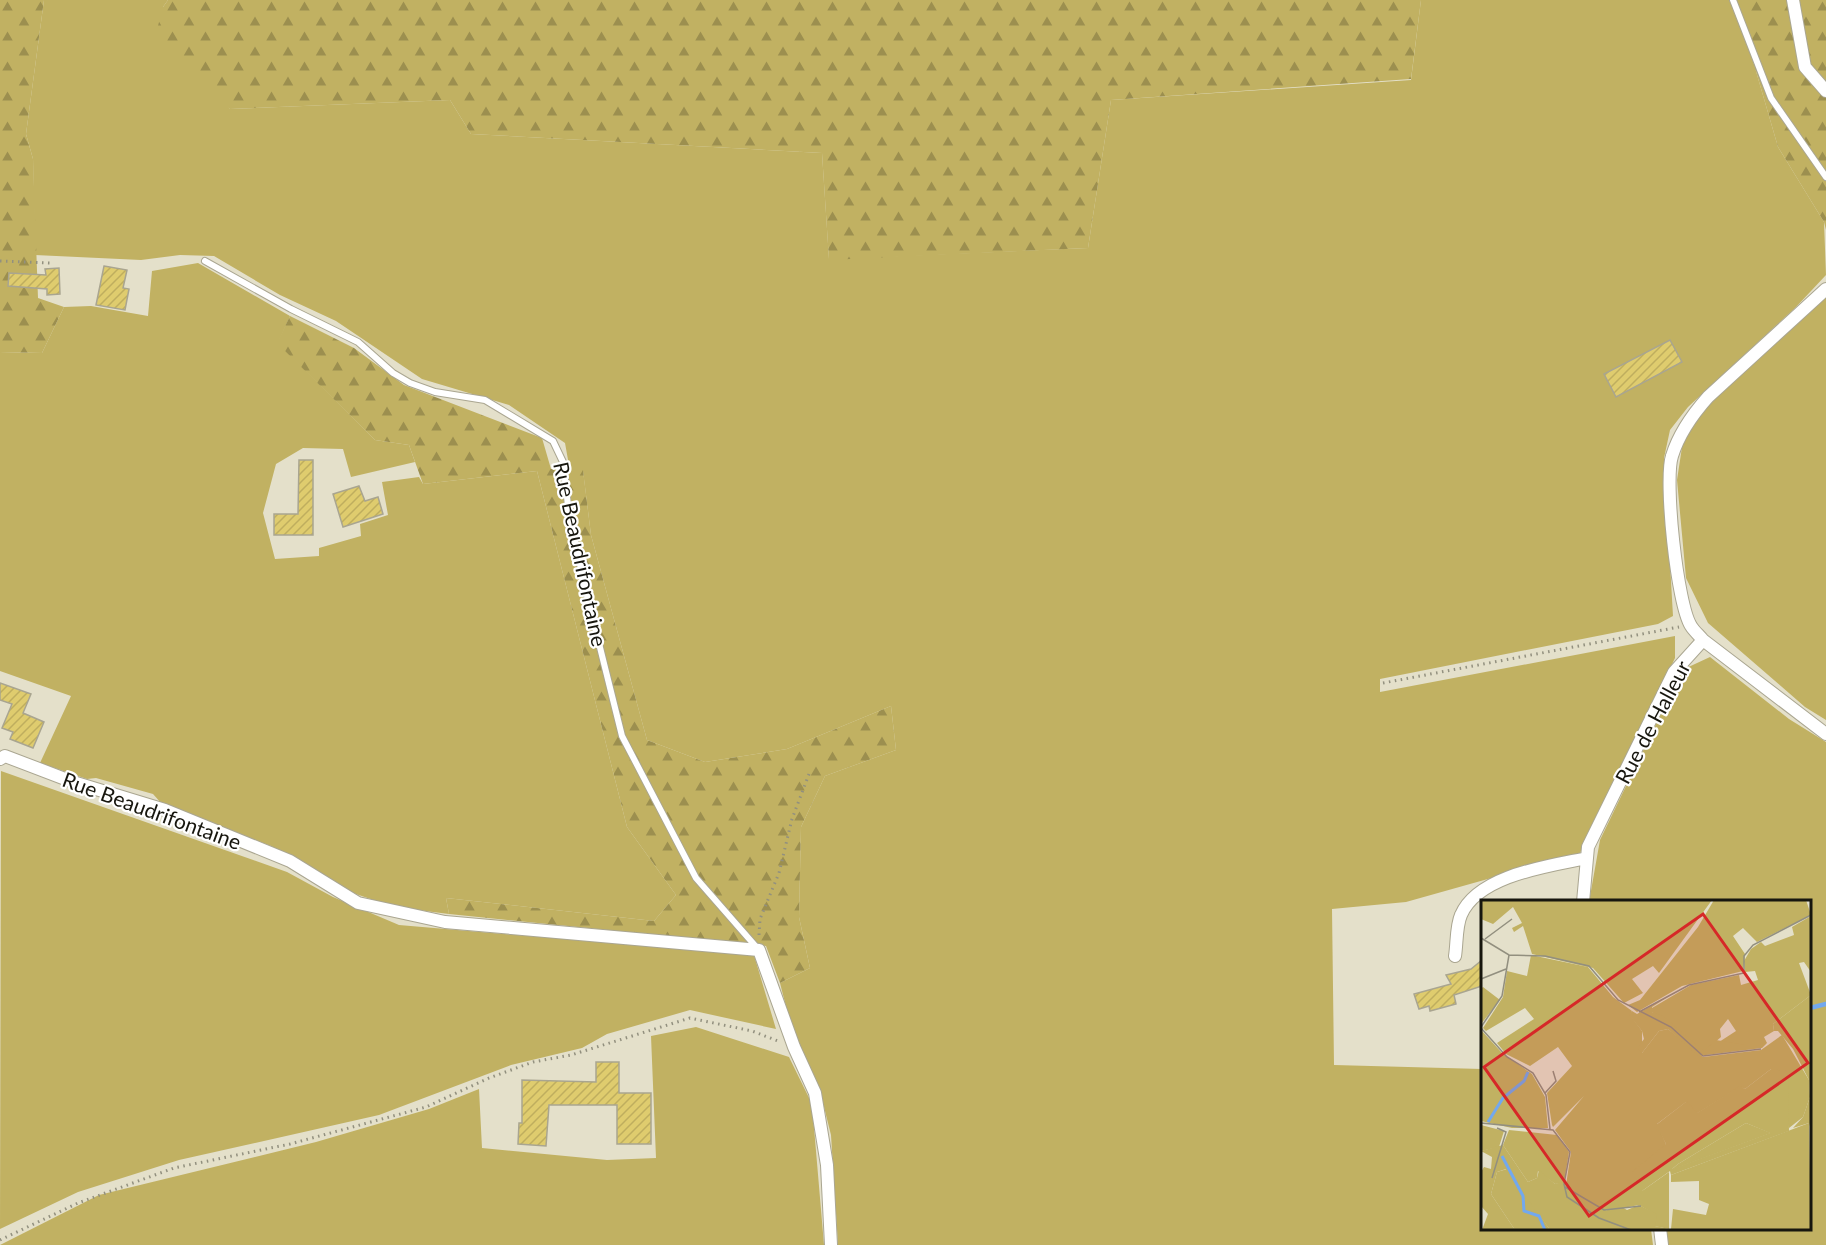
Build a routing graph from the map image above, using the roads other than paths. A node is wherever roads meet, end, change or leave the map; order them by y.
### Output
1 (1733, 0) edge
2 (1793, 0) edge
3 (1826, 91) edge
4 (1826, 177) edge
5 (205, 261) dead end
6 (1826, 289) edge
7 (1703, 640) junction
8 (1826, 734) edge
9 (0, 759) edge
10 (1587, 858) junction
11 (1582, 900) edge
12 (759, 950) junction
13 (1455, 956) dead end
14 (1660, 1230) edge
15 (831, 1245) edge
16 (1662, 1245) edge

1 - 4 lane
2 - 3 street
5 - 12 lane, Rue Beaudrifontaine
6 - 7 street, Rue de Halleur
7 - 8 street
7 - 10 street, Rue de Halleur
9 - 12 street, Rue Beaudrifontaine
10 - 11 street, Rue de Halleur
10 - 13 street
12 - 15 street, Rue Beaudrifontaine
14 - 16 street

